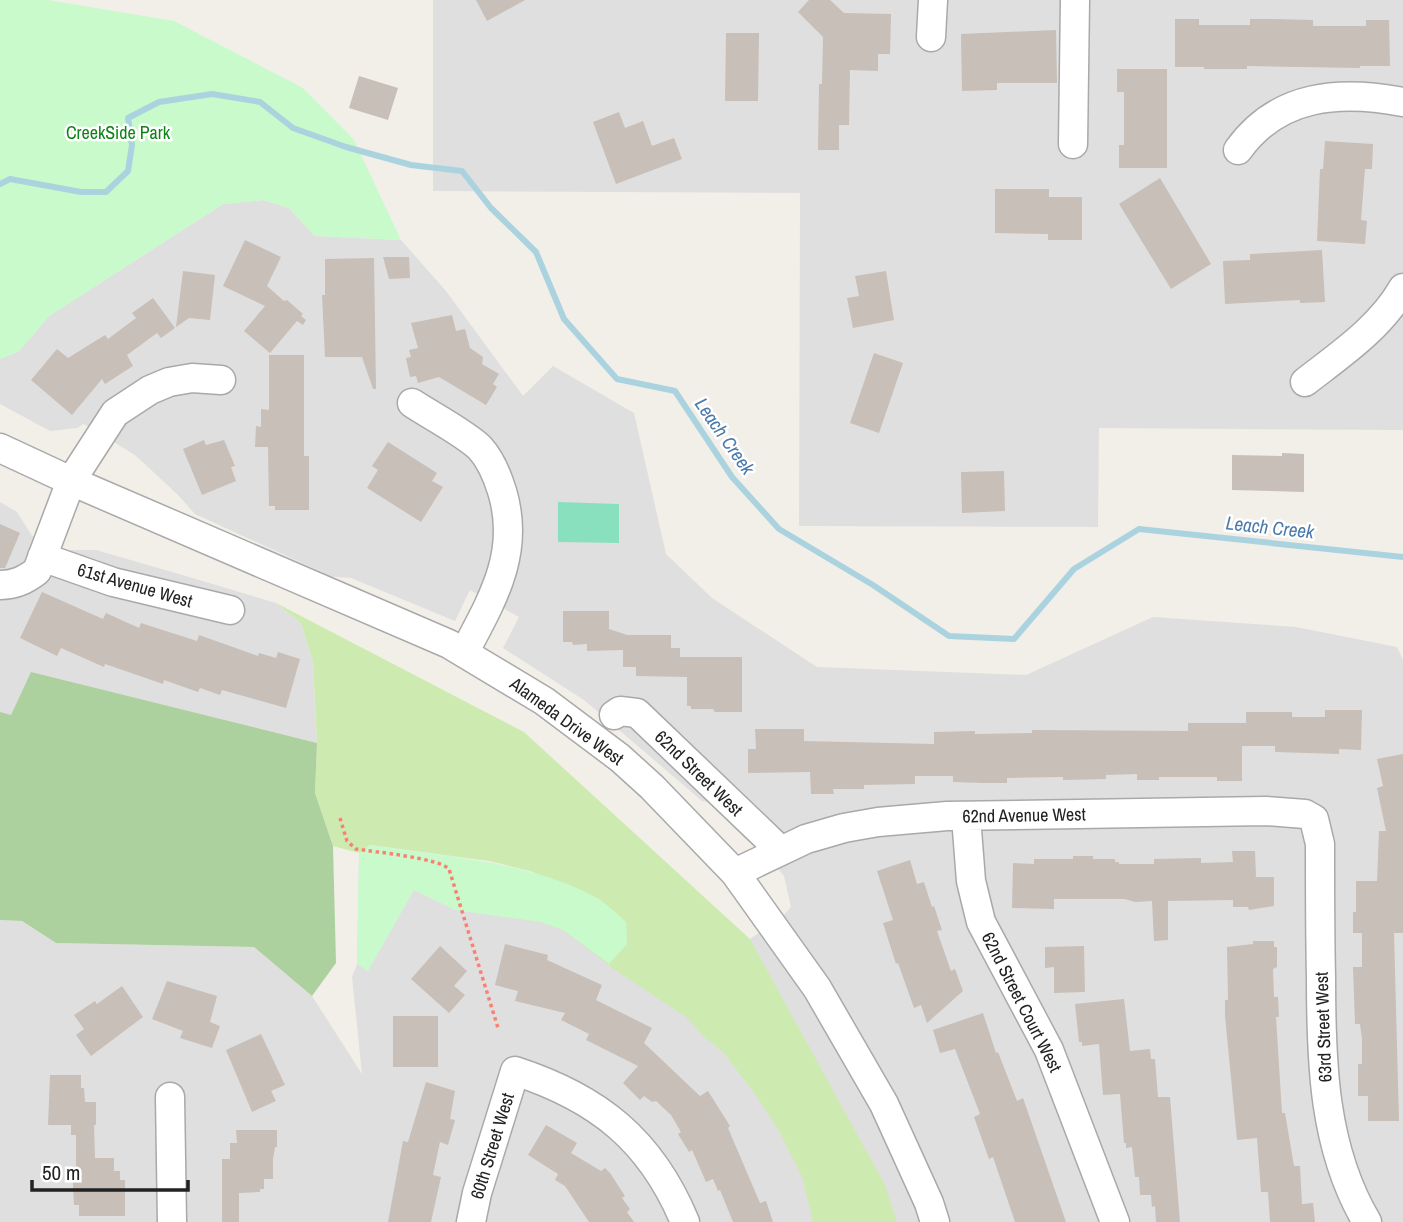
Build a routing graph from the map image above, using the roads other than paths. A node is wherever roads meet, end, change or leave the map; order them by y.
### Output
1 (933, 0) edge
2 (1075, 0) edge
3 (931, 37) dead end
4 (1403, 102) edge
5 (1073, 145) dead end
6 (1238, 150) dead end
7 (1403, 288) edge
8 (221, 380) dead end
9 (1305, 382) dead end
10 (412, 403) dead end
11 (0, 448) edge
12 (71, 481) junction
13 (42, 557) junction
14 (0, 585) edge
15 (230, 610) dead end
16 (464, 653) junction
17 (614, 715) dead end
18 (966, 817) junction
19 (1317, 825) joint
20 (780, 850) junction
21 (735, 873) junction
22 (170, 1097) dead end
23 (172, 1222) edge
24 (471, 1222) edge
25 (685, 1222) edge
26 (935, 1222) edge
27 (1115, 1222) edge
28 (1367, 1222) edge

1 - 3 street
2 - 5 street
4 - 6 street
7 - 9 street
8 - 12 street
10 - 16 street
11 - 12 street, Alameda Drive West
12 - 13 street
12 - 16 street, Alameda Drive West
13 - 14 street
13 - 15 street, 61st Avenue West
16 - 21 street, Alameda Drive West
17 - 20 street, 62nd Street West
18 - 19 street, 62nd Avenue West
18 - 20 street, 62nd Avenue West
18 - 27 street, 62nd Street Court West
19 - 28 street, 63rd Street West
20 - 21 street, 62nd Avenue West
21 - 26 street, Alameda Drive West
22 - 23 street
24 - 25 street, 60th Street West

